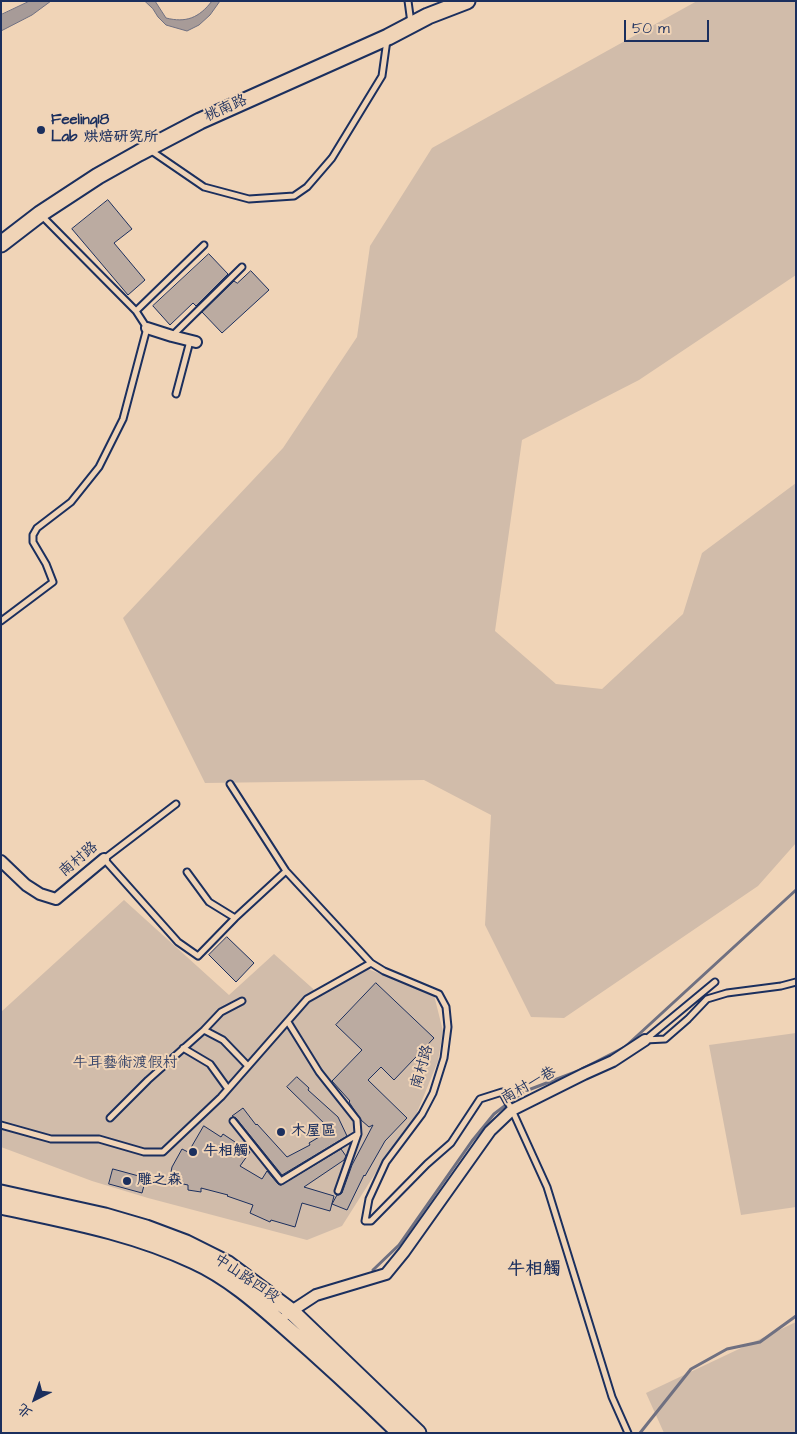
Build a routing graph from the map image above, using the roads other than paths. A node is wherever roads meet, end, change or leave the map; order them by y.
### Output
1 (408, 1) edge
2 (467, 1) edge
3 (412, 25) junction
4 (388, 37) junction
5 (147, 148) junction
6 (40, 214) junction
7 (1, 244) edge
8 (204, 244) dead end
9 (242, 267) dead end
10 (136, 311) junction
11 (147, 328) junction
12 (172, 336) junction
13 (193, 341) joint
14 (176, 394) dead end
15 (1, 621) edge
16 (230, 784) dead end
17 (176, 804) dead end
18 (104, 859) junction
19 (1, 861) edge
20 (187, 872) dead end
21 (286, 872) junction
22 (235, 918) junction
23 (371, 963) junction
24 (715, 982) dead end
25 (796, 982) edge
26 (242, 1001) dead end
27 (288, 1022) junction
28 (204, 1030) junction
29 (645, 1040) junction
30 (183, 1048) junction
31 (248, 1066) junction
32 (228, 1089) junction
33 (512, 1110) junction
34 (110, 1118) dead end
35 (233, 1121) dead end
36 (1, 1125) edge
37 (358, 1134) junction
38 (338, 1191) dead end
39 (1, 1193) edge
40 (1, 1206) edge
41 (290, 1310) junction
42 (278, 1320) junction
43 (400, 1433) edge
44 (418, 1433) edge
45 (628, 1433) edge

1 - 3 lane
2 - 3 main road, 桃南路
3 - 4 main road, 桃南路
4 - 5 main road, 桃南路
4 - 5 lane
5 - 6 main road, 桃南路
6 - 7 main road, 桃南路
6 - 10 lane
8 - 10 lane
9 - 12 lane
10 - 11 lane
11 - 12 street
11 - 15 lane
12 - 13 street
13 - 14 lane
16 - 21 lane, 南村路
17 - 18 lane, 南村路
18 - 19 street, 南村路
18 - 22 lane
20 - 22 lane
21 - 22 lane
21 - 23 lane, 南村路
23 - 27 lane
23 - 33 lane, 南村路
24 - 29 lane
25 - 29 lane, 南村一巷
26 - 28 lane
27 - 31 lane
27 - 37 lane
28 - 30 lane
28 - 31 lane
29 - 33 street, 南村一巷
30 - 32 lane
30 - 34 lane
31 - 32 lane
32 - 36 lane
33 - 41 street, 南村一巷
33 - 45 lane
35 - 37 lane
37 - 38 lane
39 - 41 main road, 中山路四段
40 - 42 main road, 中山路四段
41 - 42 street, 南村一巷
41 - 44 main road, 中山路四段
42 - 43 main road, 中山路四段

